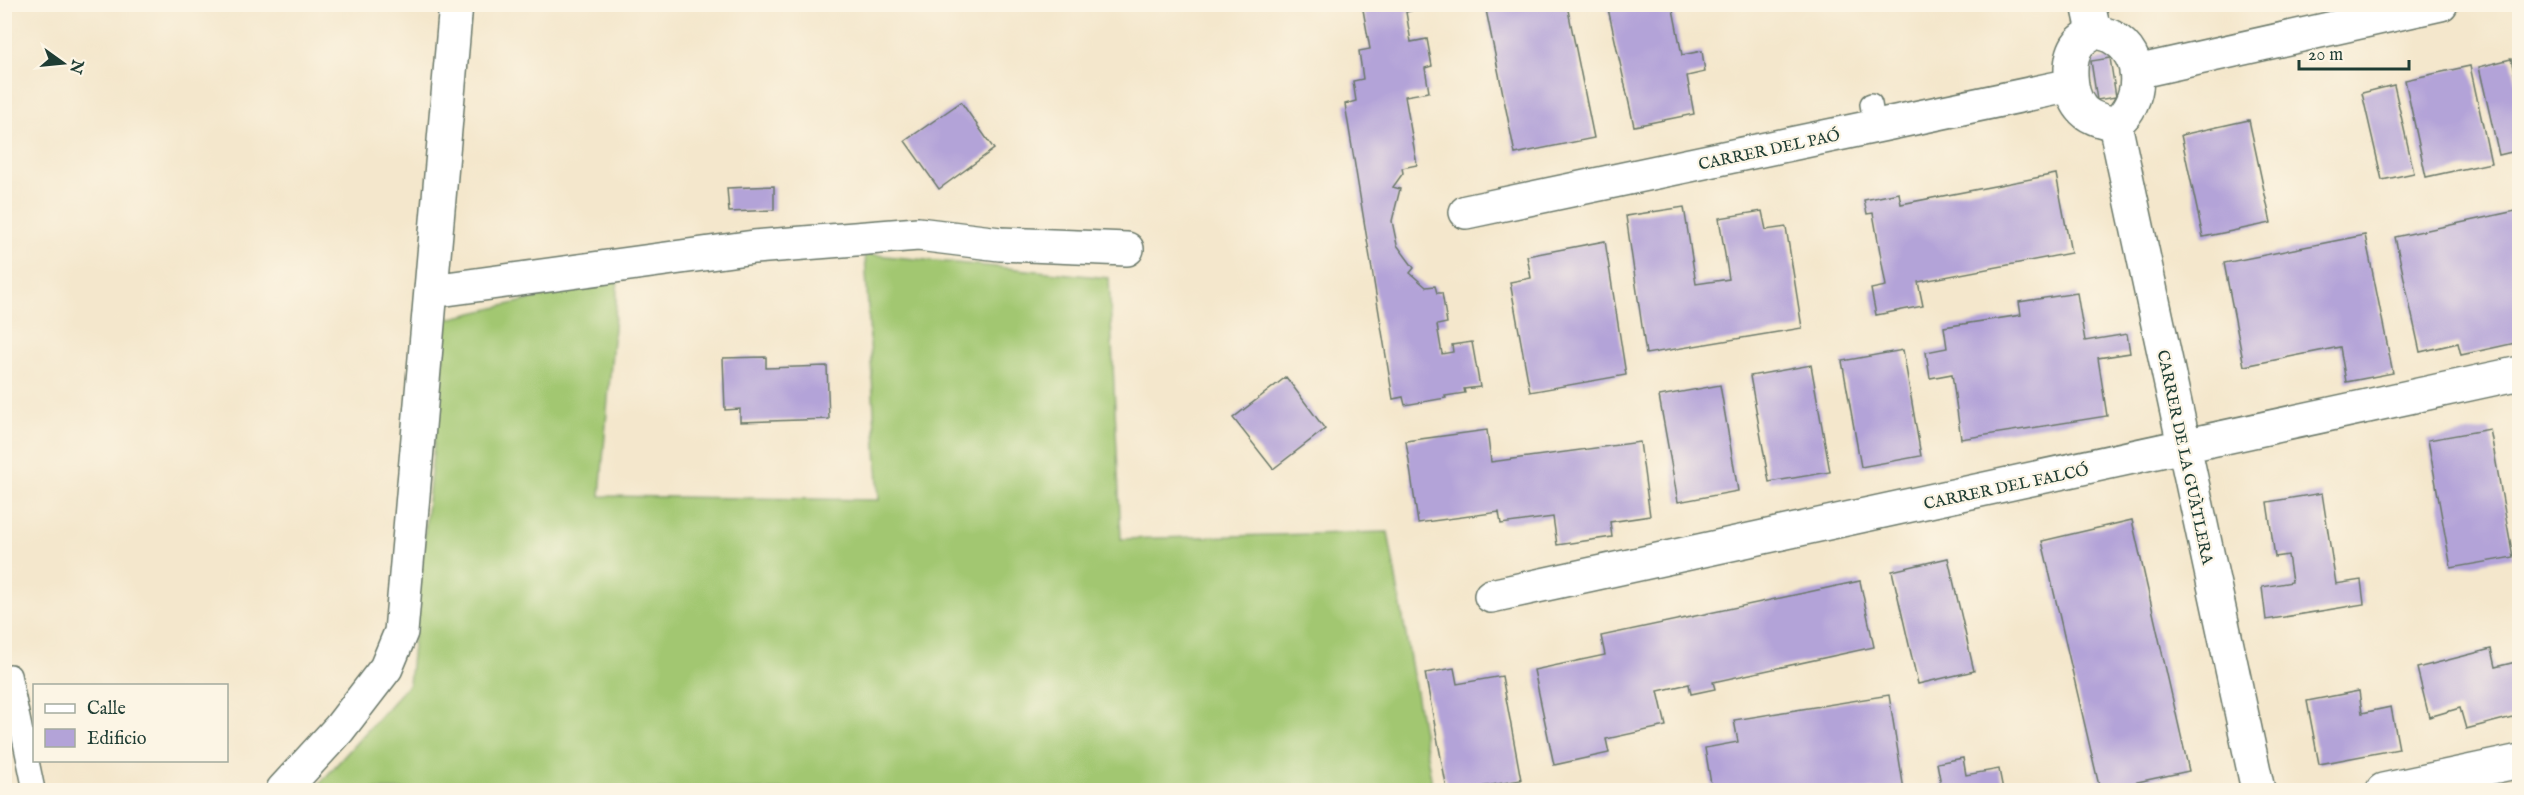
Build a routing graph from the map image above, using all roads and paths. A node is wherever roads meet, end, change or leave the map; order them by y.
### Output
1 (456, 4) edge
2 (2441, 4) edge
3 (2091, 18) edge
4 (2136, 72) junction
5 (2072, 85) junction
6 (2115, 124) junction
7 (1466, 212) dead end
8 (1127, 249) dead end
9 (432, 291) junction
10 (2520, 373) edge
11 (2183, 447) junction
12 (1491, 596) dead end
13 (10, 675) dead end
14 (2520, 761) edge
15 (34, 790) edge
16 (283, 790) edge
17 (2258, 790) edge
18 (2383, 790) edge

1 - 9 street
2 - 4 street
3 - 4 street
3 - 5 street
4 - 6 street
5 - 6 street
5 - 7 street, CARRER DEL PAÓ
6 - 11 street, CARRER DE LA GUÀTLERA
8 - 9 street
9 - 16 street
10 - 11 street, CARRER DEL FALCÓ
11 - 12 street, CARRER DEL FALCÓ
11 - 17 street, CARRER DE LA GUÀTLERA
13 - 15 lane
14 - 18 street

